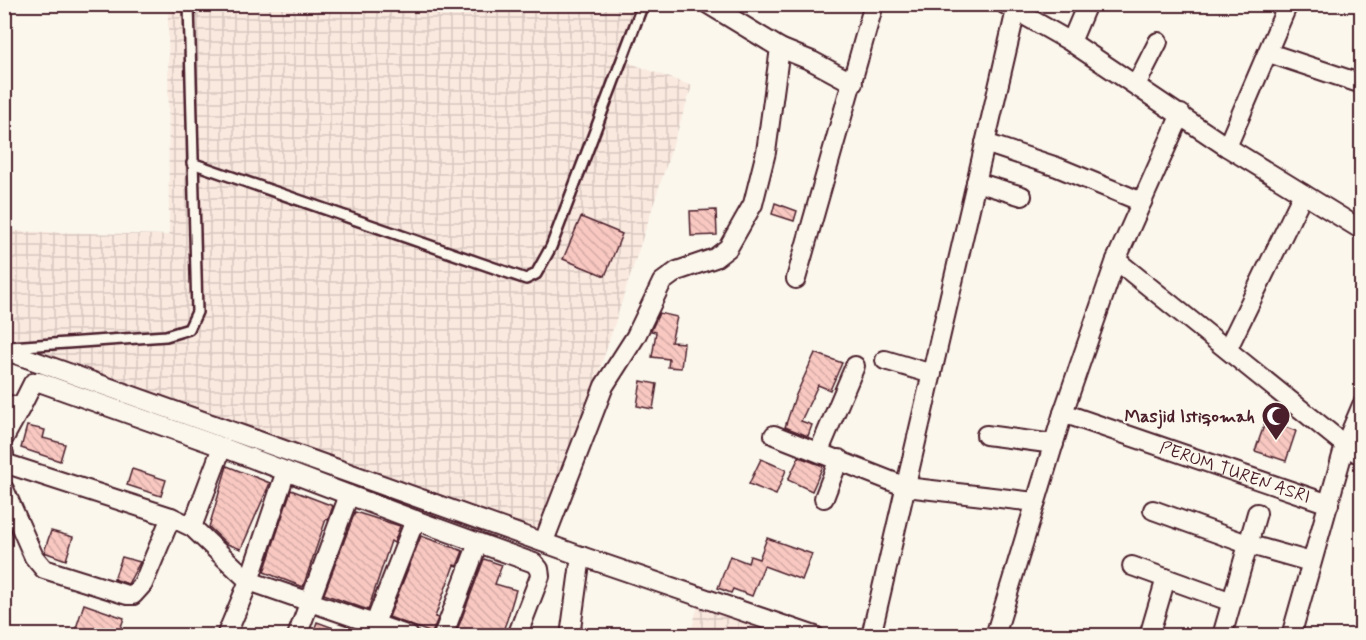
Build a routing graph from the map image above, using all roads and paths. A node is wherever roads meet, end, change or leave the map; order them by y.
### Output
1 (189, 4) edge
2 (643, 4) edge
3 (708, 4) edge
4 (874, 4) edge
5 (1087, 4) edge
6 (1288, 4) edge
7 (1011, 7) edge
8 (1071, 42) junction
9 (1158, 42) dead end
10 (780, 48) junction
11 (1269, 53) junction
12 (853, 83) junction
13 (1362, 84) edge
14 (1136, 85) junction
15 (1181, 114) junction
16 (985, 143) junction
17 (1227, 147) junction
18 (192, 163) junction
19 (976, 182) junction
20 (1303, 194) junction
21 (1022, 196) dead end
22 (1142, 202) junction
23 (1362, 230) edge
24 (1116, 260) junction
25 (796, 279) dead end
26 (1228, 348) junction
27 (4, 349) edge
28 (885, 360) dead end
29 (855, 366) dead end
30 (932, 374) junction
31 (1362, 405) edge
32 (13, 406) edge
33 (1067, 414) junction
34 (774, 435) dead end
35 (986, 435) dead end
36 (4, 438) edge
37 (1054, 444) junction
38 (1345, 445) junction
39 (222, 447) junction
40 (819, 451) junction
41 (4, 454) edge
42 (1362, 456) edge
43 (839, 459) junction
44 (286, 471) junction
45 (906, 487) junction
46 (4, 489) edge
47 (349, 495) junction
48 (824, 498) dead end
49 (1035, 502) junction
50 (1329, 504) junction
51 (1153, 510) dead end
52 (1257, 513) dead end
53 (171, 517) junction
54 (415, 520) junction
55 (192, 527) junction
56 (544, 541) junction
57 (478, 543) junction
58 (1247, 544) junction
59 (581, 556) junction
60 (1311, 562) junction
61 (1132, 566) dead end
62 (1166, 578) junction
63 (249, 581) junction
64 (310, 602) junction
65 (1232, 602) junction
66 (372, 630) edge
67 (226, 636) edge
68 (297, 636) edge
69 (409, 636) edge
70 (443, 636) edge
71 (517, 636) edge
72 (570, 636) edge
73 (815, 636) edge
74 (871, 636) edge
75 (995, 636) edge
76 (1149, 636) edge
77 (1222, 636) edge
78 (1291, 636) edge

1 - 18 lane
2 - 18 lane
3 - 10 street
4 - 12 street
5 - 8 street
6 - 11 street
7 - 8 street
7 - 16 street
8 - 14 street
9 - 14 street
10 - 12 street
10 - 56 street
11 - 13 street
11 - 17 street
12 - 25 street
14 - 15 street
15 - 17 street
15 - 22 street
16 - 19 street
16 - 22 street
17 - 20 street
18 - 27 lane
19 - 21 street
19 - 30 street
20 - 23 street
20 - 26 street
22 - 24 street
24 - 26 street
24 - 33 street
26 - 38 street
27 - 56 street
28 - 30 street
29 - 40 street
30 - 45 street
31 - 38 street
32 - 36 street
32 - 39 street
33 - 37 street
33 - 50 street, PERUM TUREN ASRI
34 - 40 street
35 - 37 street
37 - 49 street
38 - 42 street
38 - 50 street
39 - 44 street
39 - 55 street
40 - 43 street
41 - 53 street
43 - 45 street
43 - 48 street
44 - 47 street
44 - 63 street
45 - 49 street
45 - 74 street
46 - 53 street
47 - 54 street
47 - 64 street
49 - 75 street
50 - 60 street
51 - 58 street
52 - 58 street, PERUM TUREN ASRI
53 - 55 street
54 - 57 street
54 - 66 street
55 - 63 street
56 - 59 street
57 - 70 street
57 - 71 street
58 - 60 street
58 - 65 street, PERUM TUREN ASRI
59 - 72 street
59 - 73 street
60 - 78 street
61 - 62 street
62 - 65 street
62 - 76 street
63 - 64 street
63 - 67 street
64 - 66 street
64 - 68 street
65 - 77 street, PERUM TUREN ASRI
66 - 69 street

